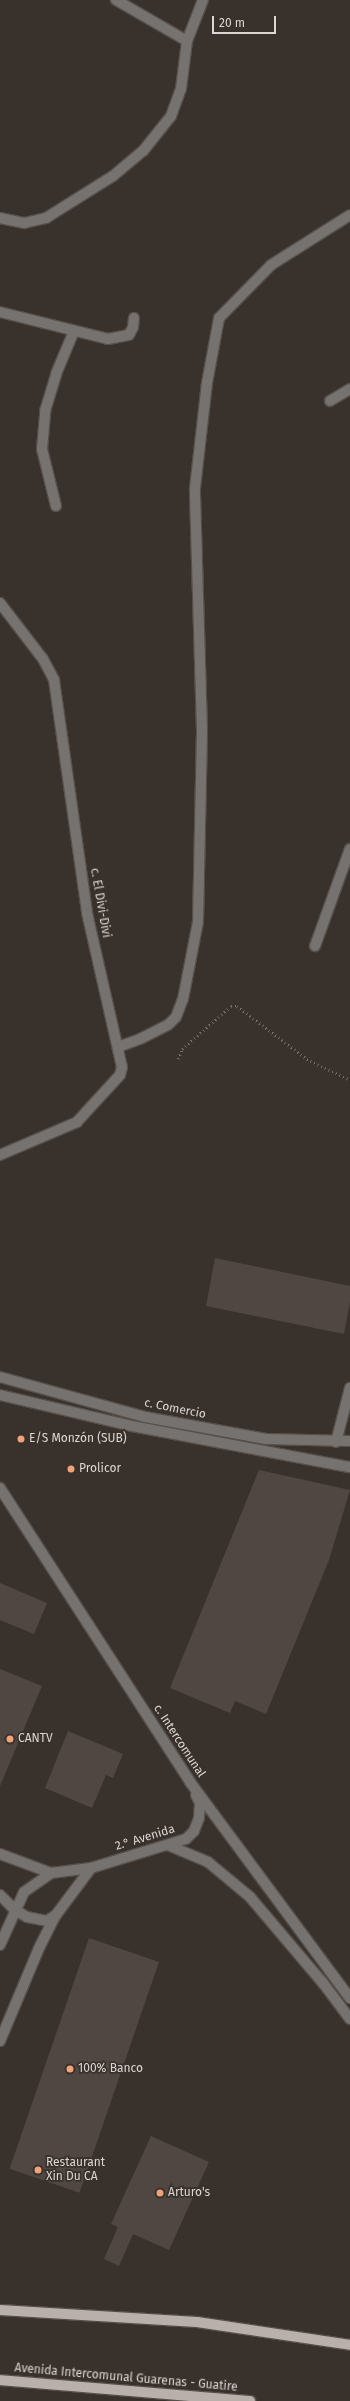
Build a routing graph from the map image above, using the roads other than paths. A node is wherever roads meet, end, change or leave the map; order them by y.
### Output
1 (116, 0) edge
2 (203, 0) edge
3 (187, 41) junction
4 (350, 215) edge
5 (0, 218) edge
6 (0, 312) edge
7 (134, 318) dead end
8 (74, 331) junction
9 (350, 389) edge
10 (330, 401) dead end
11 (56, 506) dead end
12 (0, 603) edge
13 (350, 849) edge
14 (315, 946) dead end
15 (118, 1047) junction
16 (0, 1156) edge
17 (0, 1377) edge
18 (350, 1388) edge
19 (0, 1395) edge
20 (350, 1441) edge
21 (336, 1442) junction
22 (350, 1466) edge
23 (0, 1488) edge
24 (190, 1782) junction
25 (170, 1846) junction
26 (0, 1854) edge
27 (91, 1868) junction
28 (51, 1873) junction
29 (0, 1895) edge
30 (14, 1909) junction
31 (56, 1916) junction
32 (0, 1946) edge
33 (350, 1998) edge
34 (350, 2019) edge
35 (0, 2041) edge
36 (0, 2310) edge
37 (350, 2345) edge
38 (0, 2380) edge
39 (250, 2401) edge

1 - 3 street
2 - 3 street
3 - 5 street
4 - 15 street
6 - 8 street
7 - 8 street
8 - 11 street
9 - 10 street
12 - 15 street, c. El Divi-Divi
13 - 14 street
15 - 16 street, c. El Divi-Divi
17 - 21 street, c. Comercio
18 - 21 street
19 - 22 street
20 - 21 street, c. Comercio
23 - 24 street, c. Intercomunal
24 - 25 street, 2.° Avenida
24 - 33 street, c. Intercomunal
25 - 27 street, 2.° Avenida
25 - 34 street
26 - 28 street, 2.° Avenida
27 - 28 street, 2.° Avenida
27 - 31 street
28 - 30 street, 2.° Avenida
29 - 30 street
30 - 31 street
30 - 32 street, 2.° Avenida
31 - 35 street
36 - 37 main road
38 - 39 main road, Avenida Intercomunal Guarenas - Guatire

